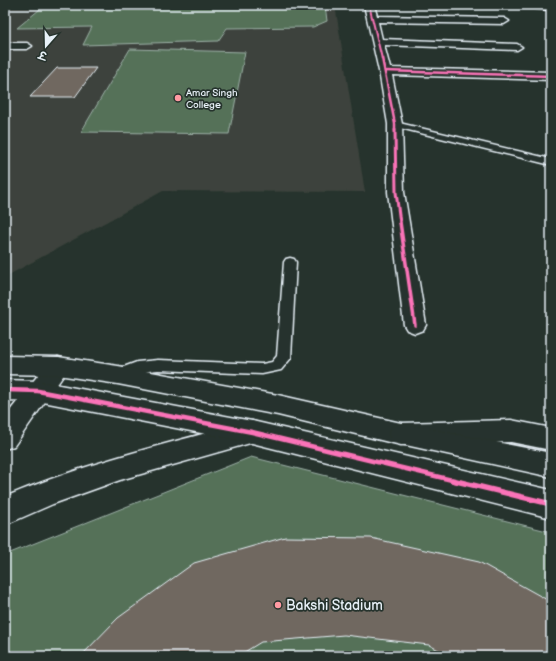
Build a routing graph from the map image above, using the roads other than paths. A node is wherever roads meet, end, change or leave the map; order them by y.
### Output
1 (368, 5) edge
2 (529, 5) edge
3 (551, 7) edge
4 (500, 10) dead end
5 (373, 19) junction
6 (507, 28) junction
7 (379, 42) junction
8 (5, 46) edge
9 (27, 46) dead end
10 (517, 47) junction
11 (386, 71) junction
12 (539, 76) junction
13 (551, 76) edge
14 (395, 124) junction
15 (551, 162) edge
16 (290, 262) dead end
17 (415, 325) dead end
18 (5, 365) edge
19 (58, 366) junction
20 (118, 375) junction
21 (5, 390) edge
22 (38, 390) junction
23 (252, 432) junction
24 (401, 434) junction
25 (5, 438) edge
26 (551, 439) edge
27 (551, 466) edge
28 (551, 504) edge
29 (5, 511) edge

1 - 5 street
2 - 3 street
4 - 6 street
5 - 6 street
5 - 7 street
6 - 10 street
7 - 10 street
7 - 11 street
8 - 9 street
10 - 12 street
11 - 12 street
11 - 14 street
12 - 13 street
14 - 15 lane
14 - 17 street
16 - 20 lane
18 - 19 street
19 - 20 street
19 - 22 street
20 - 24 street
21 - 22 street
22 - 23 street
22 - 25 street
23 - 28 street
23 - 29 street
24 - 26 street
24 - 27 street

